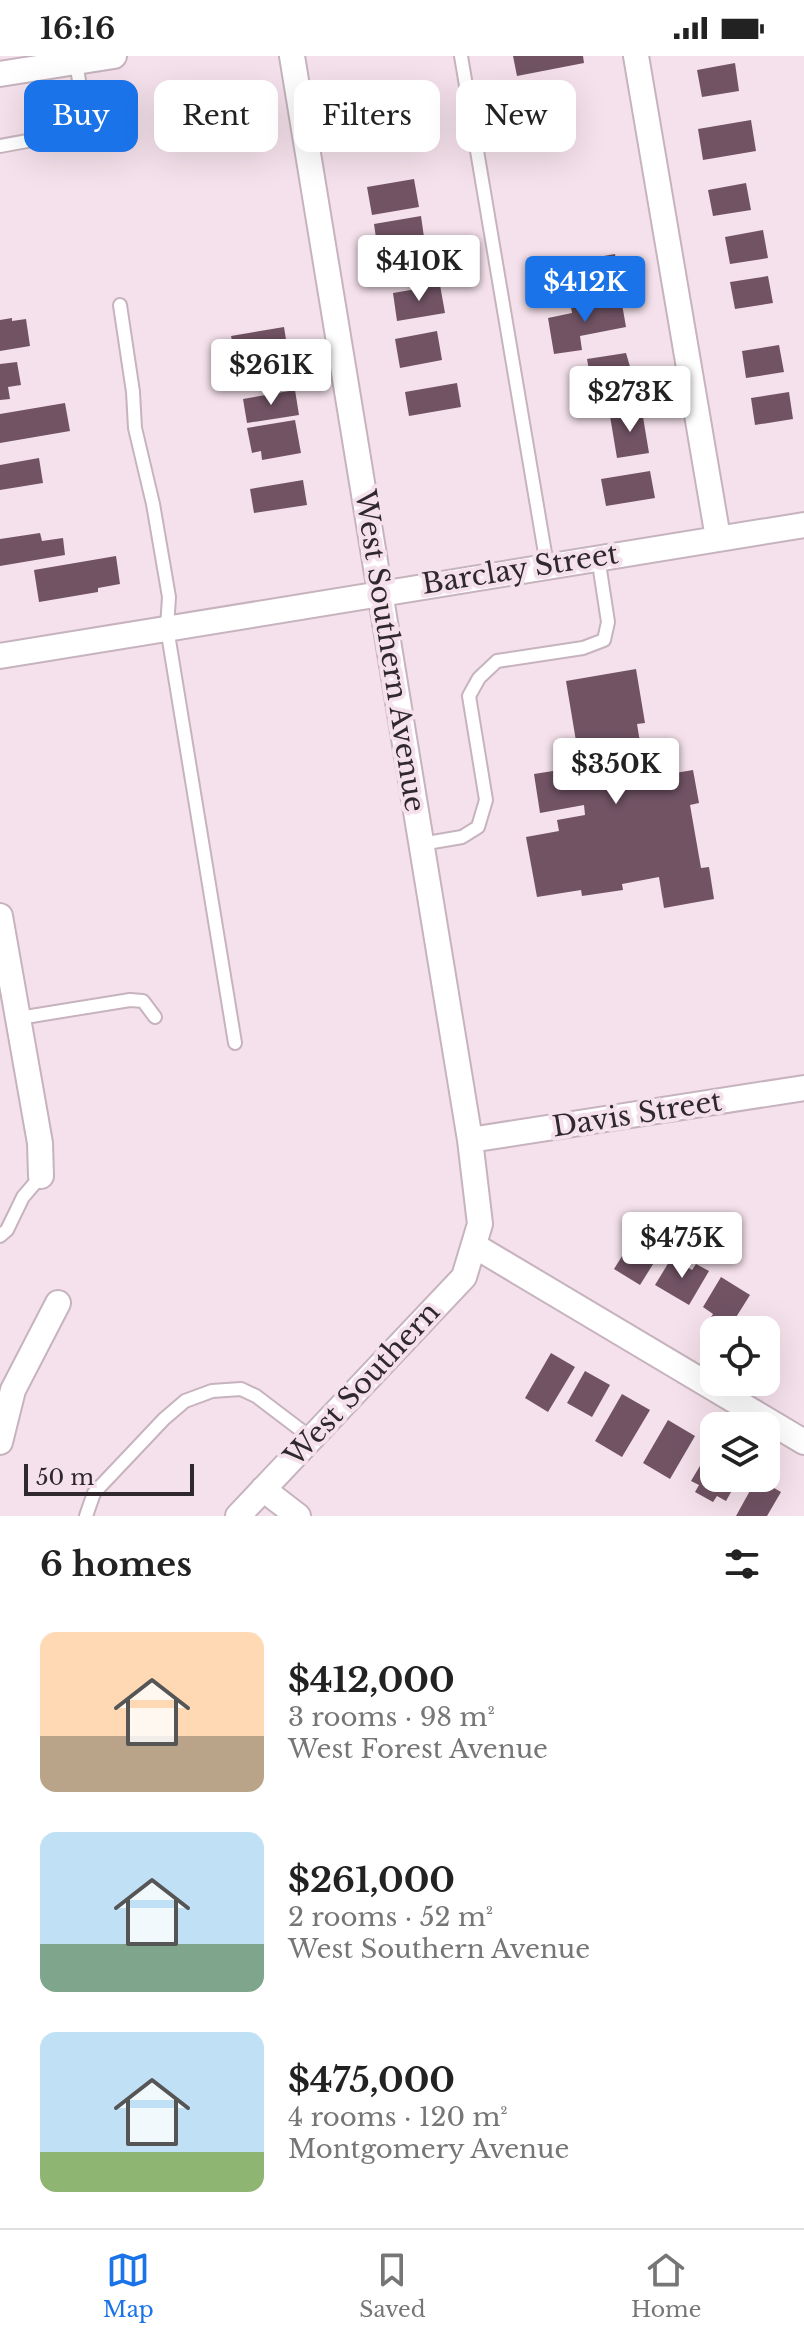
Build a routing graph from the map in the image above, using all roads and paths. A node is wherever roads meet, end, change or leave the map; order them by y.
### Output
1 (114, 56) edge
2 (292, 56) edge
3 (461, 56) edge
4 (636, 56) edge
5 (76, 62) junction
6 (0, 74) edge
7 (0, 146) edge
8 (120, 305) dead end
9 (804, 525) edge
10 (718, 538) junction
11 (598, 557) junction
12 (547, 565) junction
13 (380, 592) junction
14 (167, 628) junction
15 (0, 656) edge
16 (421, 844) junction
17 (0, 916) edge
18 (155, 1017) dead end
19 (19, 1018) junction
20 (235, 1043) dead end
21 (804, 1088) edge
22 (470, 1140) junction
23 (41, 1176) joint
24 (0, 1236) edge
25 (475, 1246) junction
26 (58, 1303) dead end
27 (310, 1437) junction
28 (0, 1442) edge
29 (804, 1442) edge
30 (263, 1489) junction
31 (86, 1516) edge
32 (238, 1516) edge
33 (298, 1516) edge

1 - 5 street
2 - 13 street, West Southern Avenue
3 - 12 lane
4 - 10 street
5 - 6 street
5 - 7 lane
8 - 14 lane
9 - 10 street, Barclay Street
10 - 11 street, Barclay Street
11 - 12 street, Barclay Street
11 - 16 lane
12 - 13 street, Barclay Street
13 - 14 street, Barclay Street
13 - 16 street, West Southern Avenue
14 - 15 street, Barclay Street
14 - 20 lane
16 - 22 street, West Southern Avenue
17 - 19 street
18 - 19 lane
19 - 23 street
21 - 22 street, Davis Street
22 - 25 street, West Southern Avenue
23 - 24 lane
25 - 27 street, West Southern
25 - 29 street
26 - 28 street
27 - 30 street, West Southern
27 - 31 lane
30 - 32 street, West Southern
30 - 33 street

